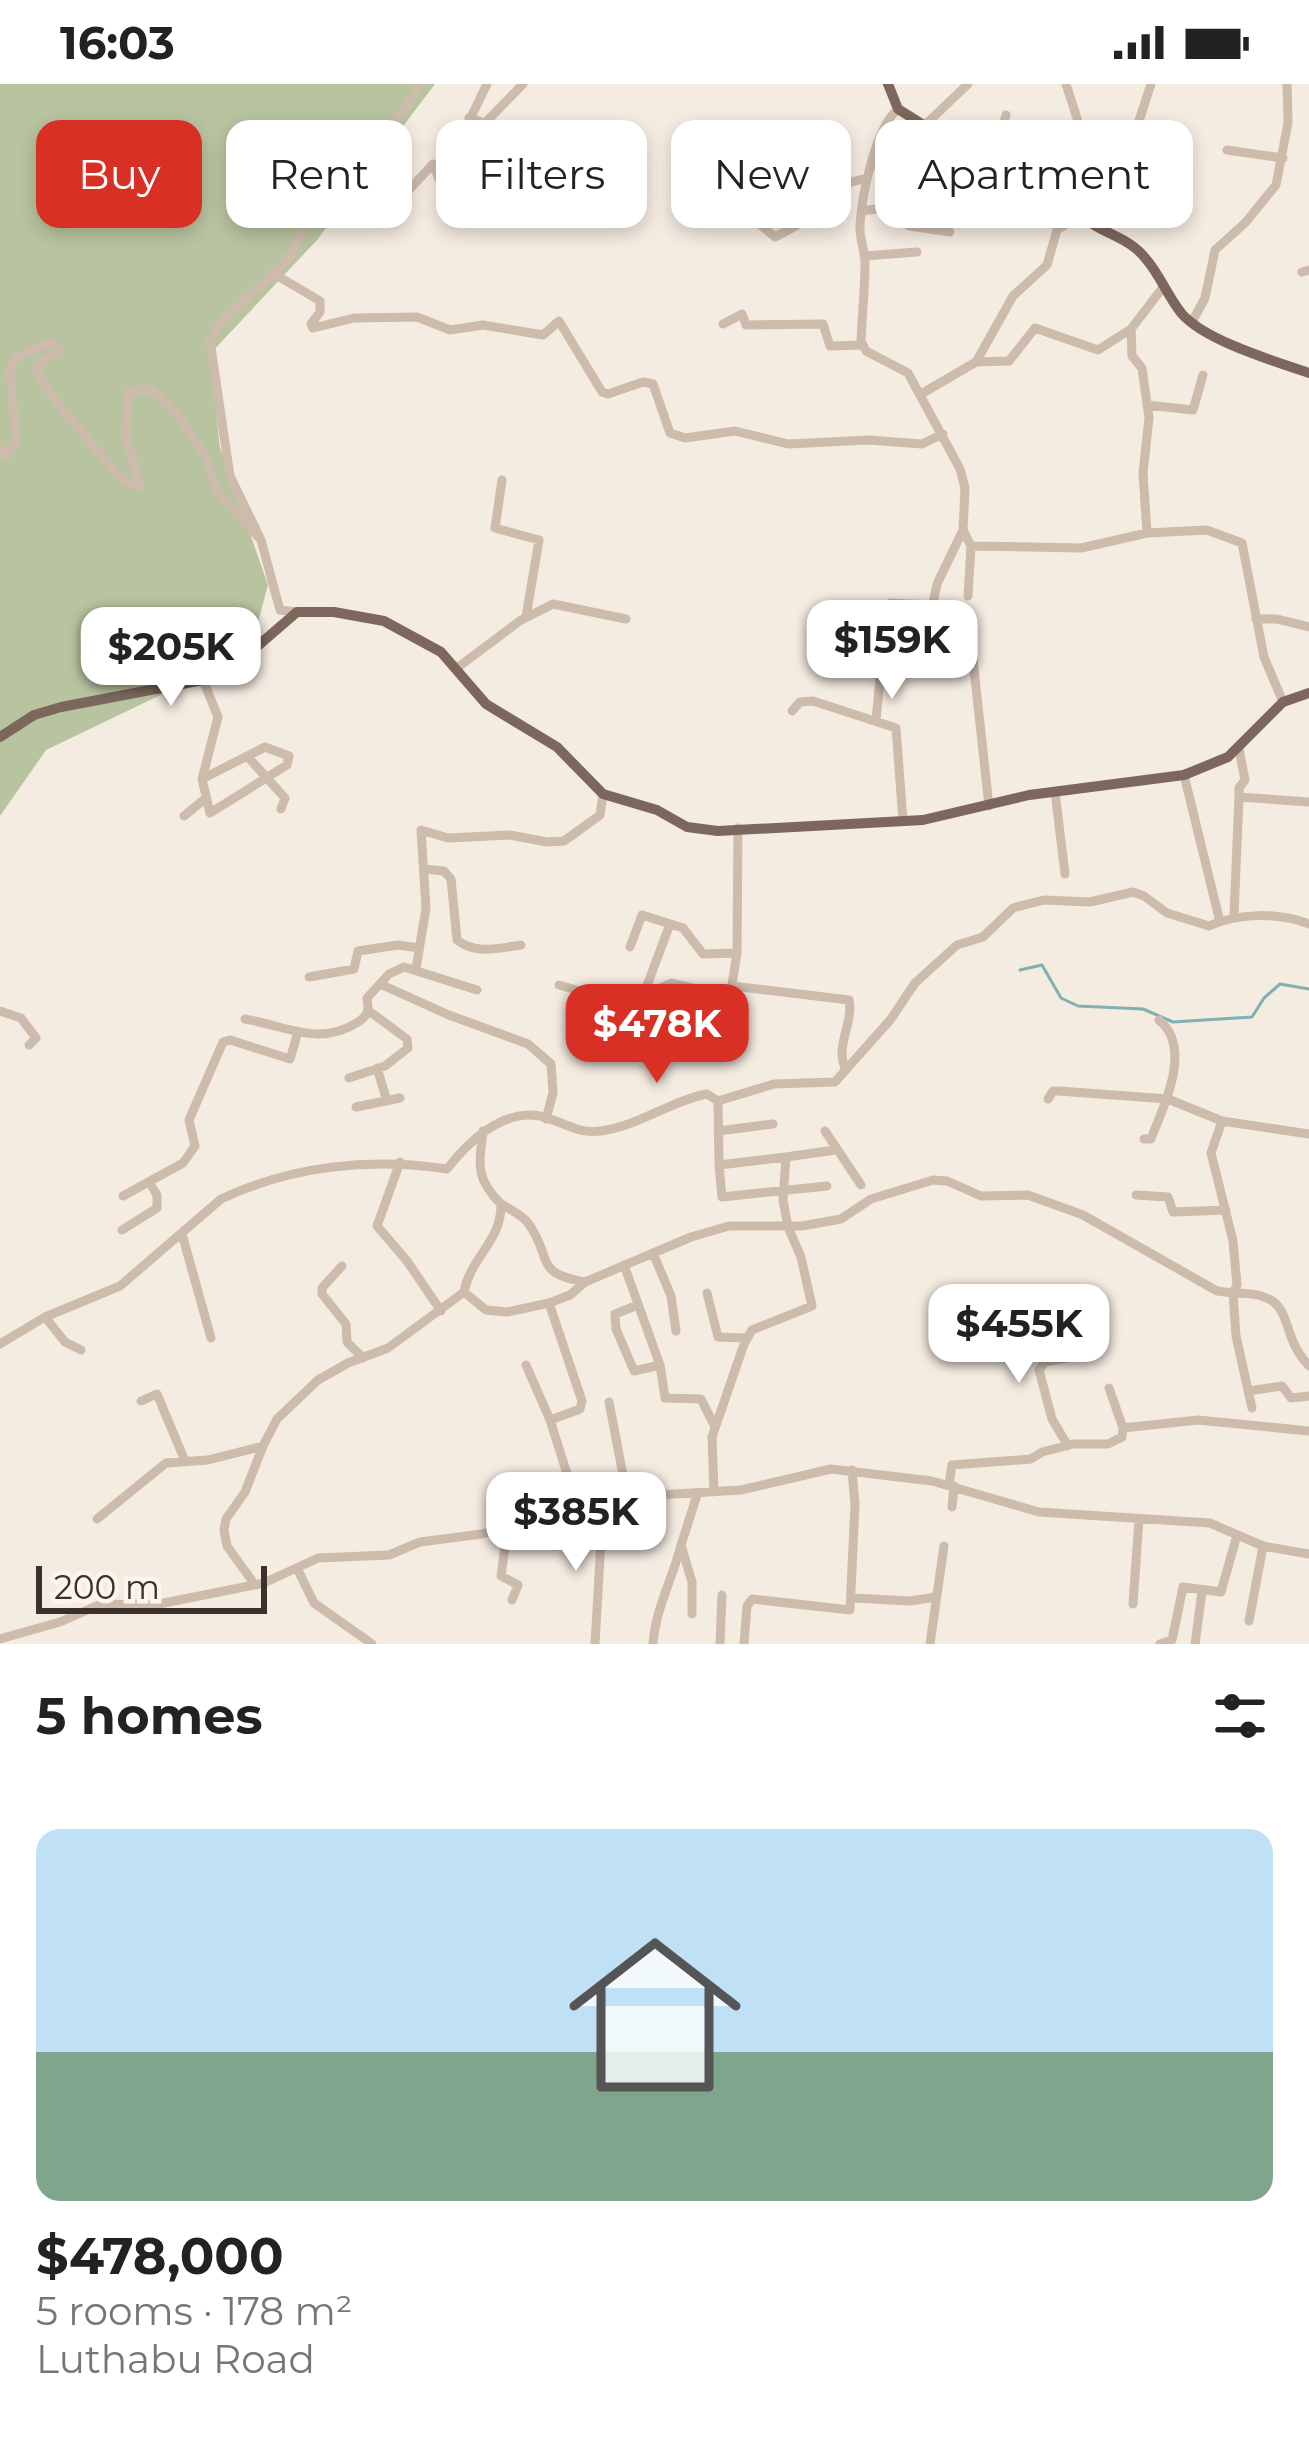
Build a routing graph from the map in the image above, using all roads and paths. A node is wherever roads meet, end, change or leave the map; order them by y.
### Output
1 (422, 84) edge
2 (488, 84) edge
3 (523, 84) edge
4 (888, 84) edge
5 (968, 84) edge
6 (1066, 84) edge
7 (1151, 84) edge
8 (1287, 84) edge
9 (898, 109) junction
10 (1006, 115) dead end
11 (469, 118) junction
12 (917, 120) edge
13 (931, 120) edge
14 (1005, 120) edge
15 (1078, 120) edge
16 (1139, 120) edge
17 (1227, 150) dead end
18 (1282, 158) junction
19 (874, 164) joint
20 (866, 178) junction
21 (851, 182) edge
22 (412, 186) edge
23 (875, 211) edge
24 (862, 212) junction
25 (764, 228) edge
26 (792, 228) edge
27 (923, 228) edge
28 (1059, 228) edge
29 (1100, 228) edge
30 (950, 232) dead end
31 (917, 252) dead end
32 (864, 256) junction
33 (272, 272) junction
34 (1164, 286) junction
35 (1192, 322) junction
36 (723, 324) dead end
37 (1131, 329) junction
38 (863, 344) junction
39 (976, 362) junction
40 (1309, 373) edge
41 (1203, 375) dead end
42 (921, 394) junction
43 (1147, 405) junction
44 (943, 434) junction
45 (0, 448) edge
46 (502, 481) dead end
47 (963, 530) junction
48 (1147, 533) junction
49 (262, 540) junction
50 (971, 546) junction
51 (968, 596) dead end
52 (931, 605) junction
53 (297, 612) junction
54 (526, 617) junction
55 (626, 619) dead end
56 (1256, 619) junction
57 (1309, 627) edge
58 (457, 668) junction
59 (202, 680) junction
60 (1309, 693) edge
61 (1283, 702) junction
62 (792, 711) dead end
63 (876, 720) junction
64 (0, 737) edge
65 (1239, 748) junction
66 (248, 755) junction
67 (1184, 775) junction
68 (266, 778) junction
69 (202, 779) junction
70 (1055, 792) junction
71 (603, 794) junction
72 (1239, 797) junction
73 (206, 798) junction
74 (1309, 802) edge
75 (989, 806) junction
76 (281, 809) dead end
77 (184, 816) dead end
78 (903, 821) junction
79 (738, 828) junction
80 (424, 868) junction
81 (1065, 874) dead end
82 (1234, 915) junction
83 (1220, 922) junction
84 (1309, 923) edge
85 (670, 924) junction
86 (521, 945) dead end
87 (630, 946) dead end
88 (419, 948) junction
89 (737, 952) junction
90 (416, 969) junction
91 (310, 977) dead end
92 (380, 984) junction
93 (559, 986) dead end
94 (732, 986) junction
95 (477, 990) dead end
96 (643, 996) junction
97 (369, 1010) junction
98 (0, 1011) edge
99 (636, 1015) dead end
100 (245, 1019) dead end
101 (1159, 1020) dead end
102 (298, 1032) junction
103 (29, 1045) dead end
104 (377, 1069) junction
105 (846, 1070) junction
106 (350, 1078) dead end
107 (400, 1098) dead end
108 (1048, 1099) dead end
109 (1168, 1099) junction
110 (387, 1101) junction
111 (718, 1101) junction
112 (356, 1107) dead end
113 (546, 1119) junction
114 (1222, 1121) junction
115 (773, 1124) dead end
116 (484, 1131) junction
117 (718, 1131) junction
118 (825, 1131) dead end
119 (1309, 1134) edge
120 (1144, 1139) dead end
121 (835, 1150) junction
122 (786, 1157) junction
123 (400, 1162) junction
124 (719, 1165) junction
125 (149, 1182) junction
126 (861, 1185) dead end
127 (827, 1186) dead end
128 (786, 1191) junction
129 (1136, 1195) dead end
130 (123, 1196) dead end
131 (501, 1204) junction
132 (1226, 1210) junction
133 (788, 1227) junction
134 (122, 1230) dead end
135 (182, 1234) junction
136 (653, 1253) junction
137 (624, 1264) junction
138 (342, 1266) dead end
139 (585, 1282) junction
140 (464, 1292) junction
141 (707, 1293) dead end
142 (1233, 1293) junction
143 (549, 1303) junction
144 (638, 1306) junction
145 (441, 1311) junction
146 (45, 1318) junction
147 (676, 1331) dead end
148 (211, 1337) dead end
149 (747, 1338) junction
150 (0, 1344) edge
151 (81, 1350) dead end
152 (363, 1358) junction
153 (1066, 1358) dead end
154 (526, 1365) dead end
155 (660, 1365) junction
156 (1309, 1366) edge
157 (1108, 1388) dead end
158 (1248, 1391) junction
159 (1309, 1396) edge
160 (141, 1401) dead end
161 (609, 1402) dead end
162 (1252, 1408) dead end
163 (550, 1420) junction
164 (715, 1426) junction
165 (1123, 1428) junction
166 (1309, 1431) edge
167 (263, 1446) junction
168 (1068, 1446) junction
169 (184, 1461) junction
170 (852, 1470) junction
171 (951, 1485) junction
172 (714, 1492) junction
173 (697, 1495) junction
174 (628, 1501) junction
175 (603, 1506) junction
176 (952, 1507) dead end
177 (570, 1510) junction
178 (98, 1519) dead end
179 (1139, 1520) junction
180 (508, 1526) junction
181 (1238, 1535) junction
182 (681, 1545) junction
183 (944, 1546) dead end
184 (1263, 1546) junction
185 (1309, 1554) edge
186 (297, 1568) junction
187 (255, 1585) junction
188 (1202, 1591) junction
189 (722, 1595) dead end
190 (936, 1597) junction
191 (853, 1598) junction
192 (512, 1600) dead end
193 (1133, 1604) dead end
194 (692, 1614) dead end
195 (1249, 1621) dead end
196 (0, 1639) edge
197 (373, 1644) edge
198 (595, 1644) edge
199 (653, 1644) edge
200 (720, 1644) edge
201 (744, 1644) edge
202 (930, 1644) edge
203 (1160, 1644) edge
204 (1196, 1644) edge

1 - 33 street
2 - 11 street
3 - 11 street
4 - 9 main road
5 - 13 street
6 - 15 street
7 - 16 street
8 - 18 street
9 - 12 main road
9 - 19 street
10 - 14 street
11 - 22 street
17 - 18 street
18 - 35 street
19 - 20 street
20 - 21 street
20 - 24 street
23 - 24 street
24 - 32 street
25 - 26 street
27 - 30 street
28 - 39 street
29 - 34 main road
31 - 32 street
32 - 38 street
33 - 44 street
33 - 49 street
34 - 35 main road
34 - 37 street
35 - 40 main road
36 - 38 street
37 - 39 street
37 - 43 street
38 - 42 street
39 - 42 street
41 - 43 street
42 - 44 street
43 - 48 street
44 - 47 street
45 - 49 street
46 - 54 street
47 - 50 street
47 - 52 street
48 - 50 street
48 - 56 street
49 - 53 street
50 - 51 street
52 - 63 street
52 - 75 street
53 - 58 main road
53 - 59 main road
54 - 55 street
54 - 58 street
56 - 57 street
56 - 61 street
58 - 71 main road
59 - 64 main road
59 - 69 street
60 - 61 main road
61 - 65 main road
62 - 63 street
63 - 78 street
65 - 67 main road
65 - 72 street
66 - 68 street
66 - 68 street
66 - 69 street
67 - 70 main road
67 - 83 street
68 - 73 street
68 - 76 street
69 - 73 street
70 - 75 main road
70 - 81 street
71 - 79 main road
71 - 80 street
72 - 74 street
72 - 82 street
73 - 77 street
75 - 78 main road
78 - 79 main road
79 - 89 street
80 - 86 street
80 - 88 street
82 - 83 street
82 - 84 street
83 - 105 street
85 - 87 street
85 - 89 street
85 - 96 street
88 - 90 street
88 - 91 street
89 - 94 street
90 - 92 street
90 - 95 street
92 - 97 street
92 - 113 street
93 - 96 street
94 - 96 street
94 - 105 street
96 - 99 street
97 - 102 street
97 - 104 street
98 - 103 street
100 - 102 street
101 - 109 street
102 - 125 street
104 - 106 street
104 - 110 street
105 - 111 street
107 - 110 street
108 - 109 street
109 - 114 street
109 - 120 street
110 - 112 street
111 - 113 street
111 - 117 street
113 - 116 street
114 - 119 street
114 - 132 street
115 - 117 street
116 - 123 street
116 - 131 street
117 - 124 street
118 - 121 street
121 - 122 street
121 - 126 street
122 - 124 street
122 - 128 street
123 - 135 street
123 - 145 street
124 - 128 street
125 - 130 street
125 - 134 street
127 - 128 street
128 - 133 street
129 - 132 street
131 - 139 street
131 - 140 street
132 - 142 street
133 - 136 street
133 - 142 street
133 - 149 street
135 - 146 street
135 - 148 street
136 - 137 street
136 - 147 street
137 - 139 street
137 - 144 street
138 - 152 street
139 - 143 street
140 - 143 street
140 - 145 street
141 - 149 street
142 - 156 street
142 - 158 street
143 - 163 street
144 - 155 street
144 - 155 street
145 - 152 street
146 - 150 street
146 - 151 street
149 - 164 street
152 - 167 street
153 - 168 street
154 - 163 street
155 - 164 street
157 - 165 street
158 - 159 street
158 - 162 street
160 - 169 street
161 - 174 street
163 - 177 street
164 - 172 street
165 - 166 street
165 - 168 street
167 - 169 street
167 - 187 street
168 - 171 street
169 - 178 street
170 - 171 street
170 - 172 street
170 - 191 street
171 - 176 street
171 - 179 street
172 - 173 street
173 - 174 street
173 - 182 street
174 - 175 street
175 - 177 street
175 - 198 street
177 - 180 street
179 - 181 street
179 - 193 street
180 - 186 street
180 - 192 street
181 - 184 street
181 - 188 street
182 - 194 street
182 - 199 street
183 - 190 street
184 - 185 street
184 - 195 street
186 - 187 street
186 - 197 street
187 - 196 street
188 - 203 street
188 - 204 street
189 - 200 street
190 - 191 street
190 - 202 street
191 - 201 street

